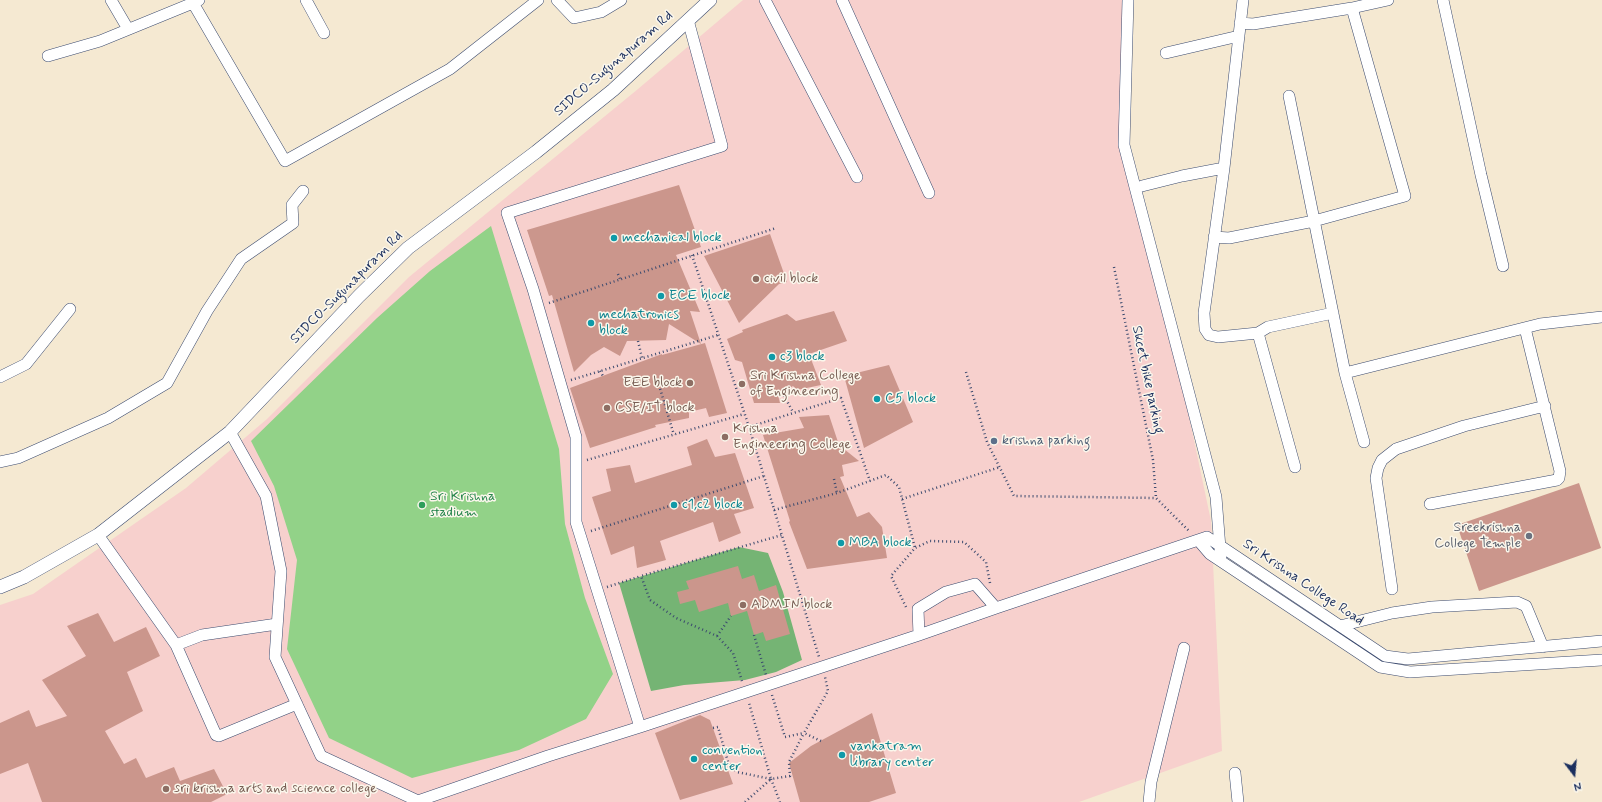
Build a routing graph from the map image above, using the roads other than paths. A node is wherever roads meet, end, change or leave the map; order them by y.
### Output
1 (111, 0) edge
2 (306, 0) edge
3 (538, 0) edge
4 (557, 0) edge
5 (621, 0) edge
6 (710, 0) edge
7 (765, 0) edge
8 (842, 0) edge
9 (1128, 0) edge
10 (1243, 0) edge
11 (1388, 0) edge
12 (1443, 0) edge
13 (196, 2) edge
14 (1348, 6) edge
15 (688, 20) junction
16 (1240, 23) junction
17 (128, 29) junction
18 (324, 33) dead end
19 (1239, 36) junction
20 (1166, 53) dead end
21 (48, 56) dead end
22 (1289, 96) dead end
23 (1224, 168) junction
24 (857, 177) dead end
25 (1142, 186) dead end
26 (303, 191) dead end
27 (929, 193) dead end
28 (1314, 222) junction
29 (1214, 237) junction
30 (1503, 266) dead end
31 (70, 309) dead end
32 (1333, 313) junction
33 (1602, 318) edge
34 (1525, 328) junction
35 (1258, 333) junction
36 (1345, 373) junction
37 (0, 377) edge
38 (1545, 406) junction
39 (230, 432) junction
40 (1364, 442) dead end
41 (0, 462) edge
42 (1295, 467) dead end
43 (1430, 504) dead end
44 (98, 535) junction
45 (1198, 540) junction
46 (1219, 545) junction
47 (1221, 562) junction
48 (0, 587) edge
49 (1392, 589) dead end
50 (996, 608) junction
51 (277, 624) junction
52 (1340, 626) junction
53 (919, 635) junction
54 (1602, 641) edge
55 (176, 645) junction
56 (1543, 647) junction
57 (1184, 648) dead end
58 (1602, 660) edge
59 (297, 704) junction
60 (640, 727) junction
61 (1235, 773) dead end
62 (417, 801) edge
63 (1149, 802) edge
64 (1238, 802) edge

1 - 17 street
2 - 18 street
3 - 13 street
4 - 5 street
6 - 15 street, SIDCO-Sugunapuram Rd
7 - 24 street
8 - 27 street
9 - 46 street
10 - 16 street
11 - 14 street
12 - 30 street
13 - 17 street
14 - 16 street
14 - 28 street
15 - 39 street, SIDCO-Sugunapuram Rd
15 - 60 street
16 - 19 street
17 - 21 street
19 - 20 street
19 - 23 street
22 - 28 street
23 - 25 street
23 - 29 street
26 - 41 street
28 - 29 street
28 - 32 street
29 - 35 street
31 - 37 street
32 - 35 street
32 - 36 street
33 - 34 street
34 - 36 street
34 - 38 street
35 - 42 street
36 - 40 street
38 - 43 street
38 - 49 street
39 - 44 street, SIDCO-Sugunapuram Rd
39 - 51 street
44 - 48 street, SIDCO-Sugunapuram Rd
44 - 55 street
45 - 46 street, Sri Krishna College Road
45 - 47 street
45 - 50 street, Sri Krishna College Road
46 - 47 street
46 - 52 street, Sri Krishna College Road
47 - 58 street
50 - 53 street, Sri Krishna College Road
50 - 53 street
51 - 55 street
51 - 59 street
52 - 56 street, Sri Krishna College Road
52 - 56 street
53 - 60 street, Sri Krishna College Road
54 - 56 street, Sri Krishna College Road
55 - 59 street
57 - 63 street
59 - 62 street
60 - 62 street, Sri Krishna College Road
61 - 64 street

